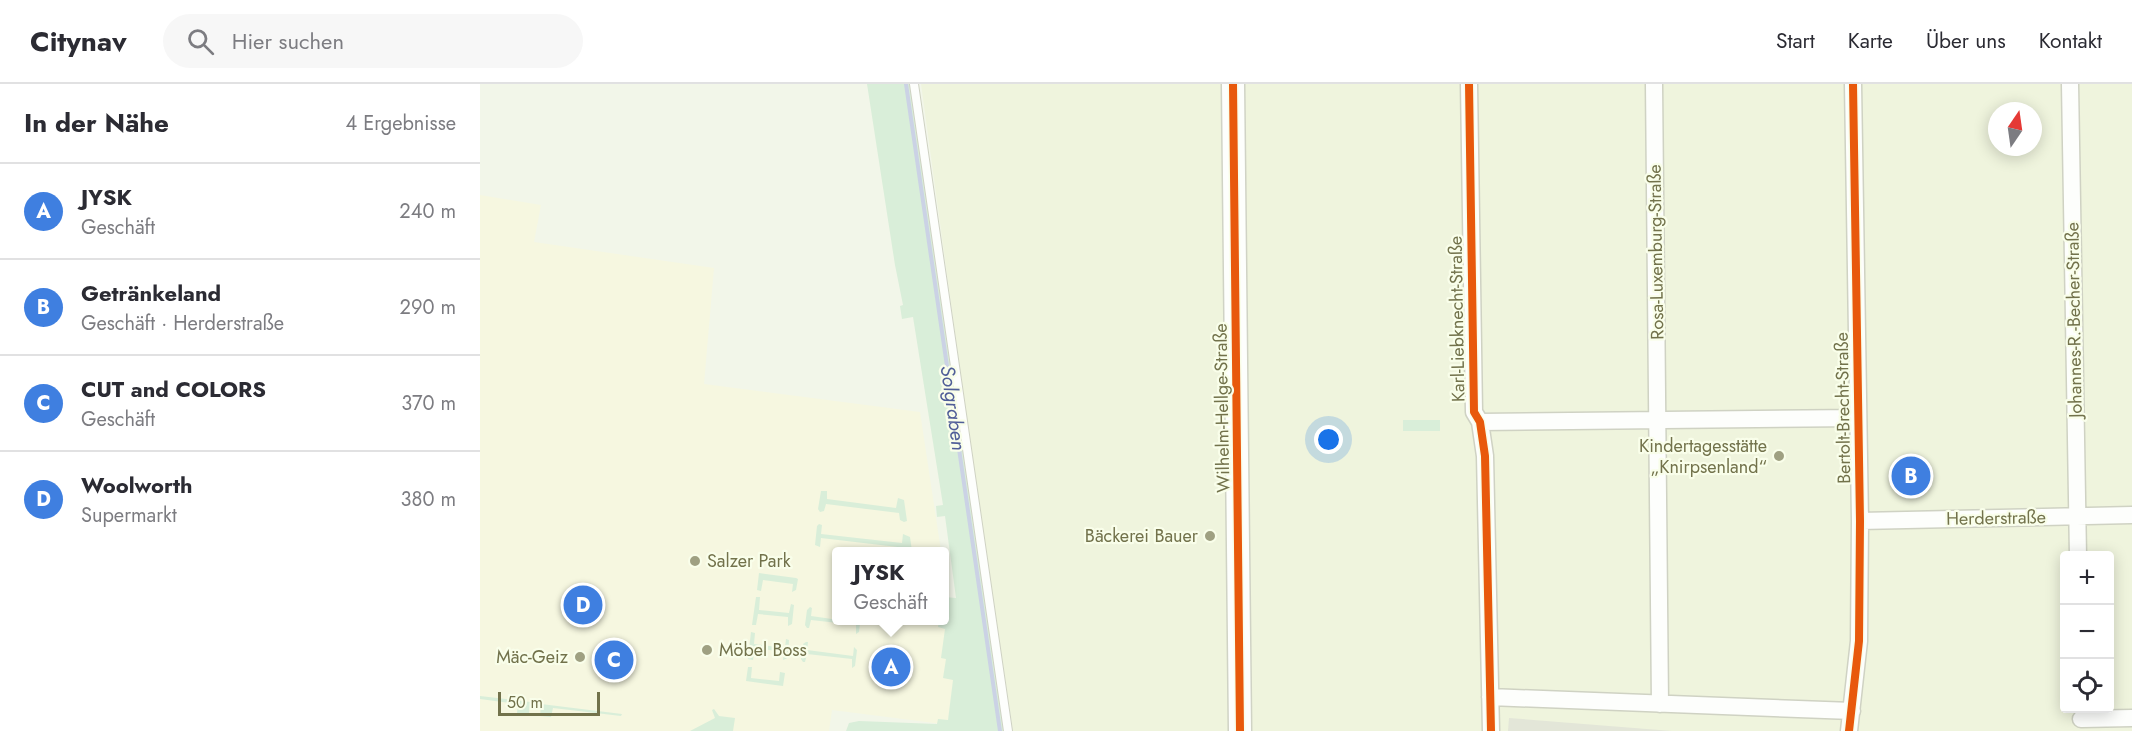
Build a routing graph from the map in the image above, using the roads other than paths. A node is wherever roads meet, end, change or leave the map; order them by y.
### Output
1 (914, 84) edge
2 (1233, 84) edge
3 (1469, 84) edge
4 (1654, 84) edge
5 (1853, 84) edge
6 (2070, 84) edge
7 (1858, 418) junction
8 (1658, 420) junction
9 (1480, 422) junction
10 (2132, 515) edge
11 (2077, 517) junction
12 (1860, 521) junction
13 (2078, 551) edge
14 (1490, 698) junction
15 (1660, 704) junction
16 (1852, 711) junction
17 (2132, 718) edge
18 (2081, 720) edge
19 (1008, 731) edge
20 (1240, 731) edge
21 (1491, 731) edge
22 (1849, 731) edge

1 - 19 lane
2 - 20 main road, Wilhelm-Hellge-Straße
3 - 9 street, Karl-Liebknecht-Straße
4 - 8 street, Rosa-Luxemburg-Straße
5 - 7 street, Bertolt-Brecht-Straße
6 - 11 street, Johannes-R.-Becher-Straße
7 - 8 street
7 - 12 street, Bertolt-Brecht-Straße
8 - 9 street
8 - 15 street, Rosa-Luxemburg-Straße
9 - 14 street, Karl-Liebknecht-Straße
10 - 11 street, Herderstraße
11 - 12 street, Herderstraße
11 - 13 street, Johannes-R.-Becher-Straße
12 - 16 street, Bertolt-Brecht-Straße
14 - 15 street
14 - 21 street, Karl-Liebknecht-Straße
15 - 16 street
16 - 22 street, Bertolt-Brecht-Straße
17 - 18 street

